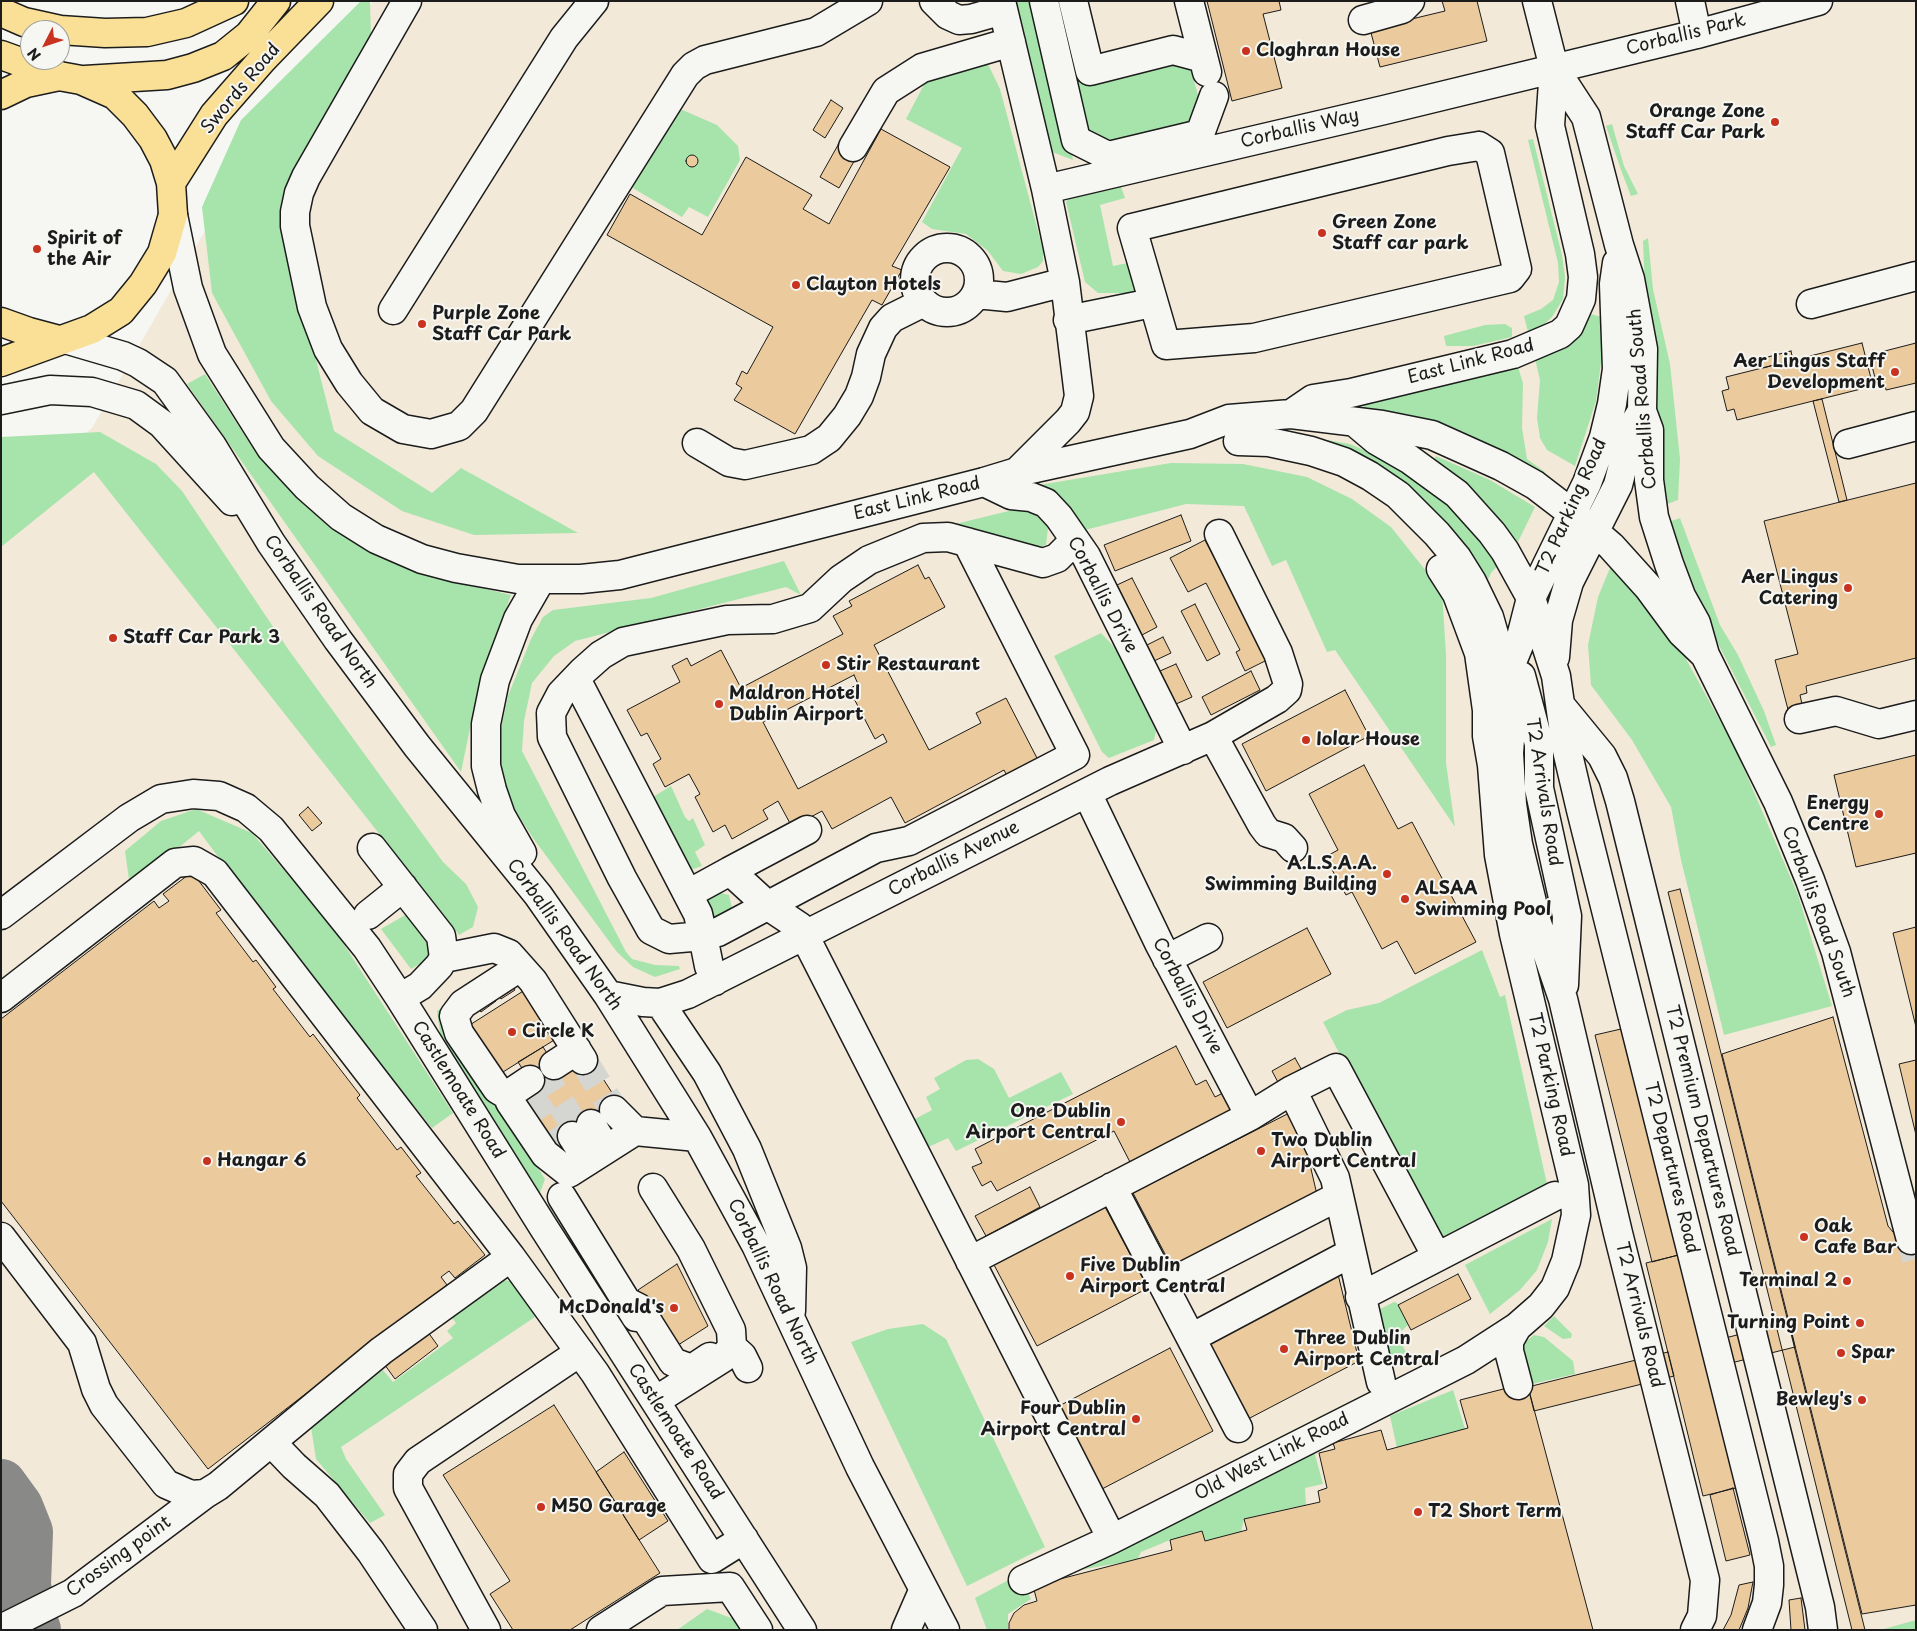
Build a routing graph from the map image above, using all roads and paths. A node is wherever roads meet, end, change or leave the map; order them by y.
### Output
1 (234, 1) edge
2 (276, 1) edge
3 (319, 1) edge
4 (407, 1) edge
5 (594, 1) edge
6 (868, 1) edge
7 (934, 1) edge
8 (1044, 1) edge
9 (1073, 1) edge
10 (1189, 1) edge
11 (1410, 1) edge
12 (1537, 1) edge
13 (1690, 1) edge
14 (1818, 1) edge
15 (1002, 6) edge
16 (1, 12) edge
17 (1362, 20) dead end
18 (1697, 34) junction
19 (1010, 42) junction
20 (1, 55) edge
21 (1203, 58) junction
22 (1554, 68) junction
23 (70, 78) junction
24 (1, 95) edge
25 (1214, 96) junction
26 (1225, 146) junction
27 (853, 147) dead end
28 (171, 183) junction
29 (1046, 189) junction
30 (173, 215) junction
31 (1619, 245) junction
32 (1916, 276) edge
33 (1065, 282) junction
34 (976, 294) junction
35 (924, 302) junction
36 (1152, 304) junction
37 (1811, 304) dead end
38 (393, 310) dead end
39 (1068, 320) junction
40 (1, 322) edge
41 (62, 339) junction
42 (1, 362) edge
43 (1, 400) edge
44 (1642, 412) junction
45 (1291, 414) junction
46 (1355, 422) junction
47 (1916, 426) edge
48 (1190, 434) junction
49 (1238, 441) junction
50 (697, 443) dead end
51 (1848, 444) dead end
52 (1018, 472) junction
53 (984, 482) junction
54 (1571, 513) junction
55 (1594, 531) junction
56 (1219, 534) dead end
57 (1074, 540) junction
58 (967, 542) junction
59 (271, 543) junction
60 (541, 579) junction
61 (1531, 598) junction
62 (1518, 645) junction
63 (1705, 655) junction
64 (1506, 674) junction
65 (1556, 676) junction
66 (576, 679) junction
67 (1561, 706) junction
68 (1916, 715) edge
69 (1799, 719) dead end
70 (1213, 736) junction
71 (1182, 750) junction
72 (1492, 765) junction
73 (1087, 793) junction
74 (807, 830) dead end
75 (372, 848) dead end
76 (1294, 848) dead end
77 (730, 871) junction
78 (403, 887) junction
79 (688, 894) junction
80 (538, 895) junction
81 (768, 905) junction
82 (1, 915) edge
83 (368, 915) dead end
84 (804, 935) junction
85 (703, 936) junction
86 (1208, 938) dead end
87 (444, 958) junction
88 (1167, 960) junction
89 (520, 967) junction
90 (715, 981) junction
91 (608, 995) junction
92 (1, 998) edge
93 (400, 998) junction
94 (1563, 999) junction
95 (660, 1003) junction
96 (568, 1063) tunnel mouth
97 (1284, 1094) junction
98 (1250, 1116) junction
99 (697, 1137) junction
100 (594, 1159) junction
101 (1112, 1187) junction
102 (653, 1188) dead end
103 (1339, 1196) junction
104 (1555, 1196) dead end
105 (536, 1214) junction
106 (679, 1229) junction
107 (584, 1233) junction
108 (1, 1237) edge
109 (1911, 1240) dead end
110 (558, 1250) junction
111 (1351, 1253) junction
112 (512, 1257) junction
113 (1438, 1257) junction
114 (970, 1261) junction
115 (1164, 1286) junction
116 (1360, 1297) junction
117 (627, 1302) junction
118 (791, 1317) junction
119 (1513, 1329) junction
120 (1191, 1338) junction
121 (580, 1352) junction
122 (1381, 1382) dead end
123 (1512, 1387) dead end
124 (689, 1392) junction
125 (655, 1401) junction
126 (1238, 1428) dead end
127 (271, 1442) junction
128 (205, 1494) junction
129 (744, 1539) junction
130 (1112, 1539) junction
131 (1023, 1580) dead end
132 (923, 1591) junction
133 (1, 1629) edge
134 (423, 1630) edge
135 (486, 1630) edge
136 (601, 1630) edge
137 (758, 1630) edge
138 (802, 1630) edge
139 (906, 1630) edge
140 (945, 1630) edge
141 (1695, 1630) edge
142 (1757, 1630) edge
143 (1823, 1630) edge

1 - 16 main road
2 - 23 main road, Swords Road
3 - 28 main road, Swords Road
4 - 6 street
5 - 38 street
7 - 15 street
8 - 25 street
9 - 21 street
10 - 21 street
11 - 17 street
12 - 22 street, Corballis Road South
13 - 18 street
14 - 18 street, Corballis Park
15 - 19 street
18 - 22 street, Corballis Park
19 - 27 street
19 - 29 street
20 - 23 main road
21 - 25 street
22 - 26 street, Corballis Way
22 - 31 street, Corballis Road South
22 - 45 street, East Link Road
23 - 24 main road
23 - 28 main road
25 - 26 street
26 - 29 street, Corballis Way
28 - 30 main road
29 - 33 street
30 - 41 main road
30 - 60 street, East Link Road
31 - 44 street, Corballis Road South
31 - 54 street, T2 Parking Road
32 - 37 street
33 - 34 street
33 - 39 street
34 - 35 street
34 - 35 street
35 - 50 street
36 - 36 street
36 - 39 street
39 - 52 street
40 - 41 main road
41 - 42 main road
41 - 59 street, Corballis Road North
43 - 59 street
44 - 55 street
44 - 63 street, Corballis Road South
45 - 46 street, East Link Road
45 - 48 street, East Link Road
46 - 54 street, East Link Road
46 - 61 street
47 - 51 street
48 - 49 street, T2 Parking Road
48 - 52 street, East Link Road
49 - 64 street, T2 Arrivals Road
49 - 72 street, T2 Parking Road
52 - 53 street, East Link Road
53 - 57 street, Corballis Drive
53 - 60 street, East Link Road
54 - 55 street, Corballis Road South
54 - 61 street, T2 Parking Road
55 - 63 street, Corballis Road South
55 - 65 street
56 - 70 street, Corballis Avenue
57 - 58 street
57 - 71 street, Corballis Drive
58 - 66 street
58 - 81 street
59 - 80 street, Corballis Road North
60 - 80 street
61 - 62 street, T2 Parking Road
61 - 65 street
62 - 64 street, T2 Parking Road
62 - 94 street, T2 Arrivals Road
63 - 109 street, Corballis Road South
64 - 72 street, T2 Parking Road
64 - 94 street, T2 Arrivals Road
65 - 67 street, T2 Premium Departures Road
66 - 79 street
66 - 85 street
67 - 142 street, T2 Departures Road
67 - 143 street, T2 Premium Departures Road
68 - 69 street
70 - 71 street, Corballis Avenue
70 - 76 street
71 - 73 street, Corballis Avenue
72 - 119 street, T2 Parking Road
73 - 84 street, Corballis Avenue
73 - 88 street, Corballis Drive
74 - 77 street
75 - 78 street
77 - 79 street
77 - 81 street
78 - 83 street
78 - 87 street
79 - 85 street
80 - 91 street, Corballis Road North
81 - 84 street
81 - 85 street
82 - 93 street, Castlemoate Road
84 - 90 street, Corballis Avenue
84 - 114 street
85 - 90 street
86 - 88 street
87 - 89 street
87 - 93 street
88 - 98 street, Corballis Drive
89 - 96 street
89 - 100 street
90 - 95 street, Corballis Avenue
91 - 95 street, Corballis Avenue
91 - 99 street, Corballis Road North
92 - 112 street
93 - 105 street, Castlemoate Road
94 - 141 street, T2 Arrivals Road
95 - 118 street
97 - 98 street
97 - 103 street
97 - 113 street
98 - 101 street
99 - 100 street
99 - 118 street, Corballis Road North
100 - 100 street
100 - 105 street
100 - 107 street
101 - 114 street
101 - 115 street
102 - 106 street
103 - 111 street
103 - 115 street
104 - 113 street
105 - 110 street, Castlemoate Road
106 - 117 street
106 - 124 street
107 - 110 street
107 - 117 street
108 - 128 street
110 - 125 street, Castlemoate Road
111 - 116 street
111 - 120 street
112 - 121 street
112 - 127 street, Crossing point
113 - 116 street
114 - 130 street
115 - 120 street
116 - 122 street
117 - 124 street
118 - 132 street, Corballis Road North
119 - 123 street, T2 Parking Road
119 - 130 street, Old West Link Road
120 - 126 street
121 - 129 street
121 - 135 street
124 - 125 street
125 - 129 street, Castlemoate Road
127 - 128 street, Crossing point
127 - 134 street
128 - 133 street, Crossing point
129 - 138 street, Castlemoate Road
130 - 131 street, Old West Link Road
132 - 139 street
132 - 140 street, Corballis Road North
136 - 137 street

